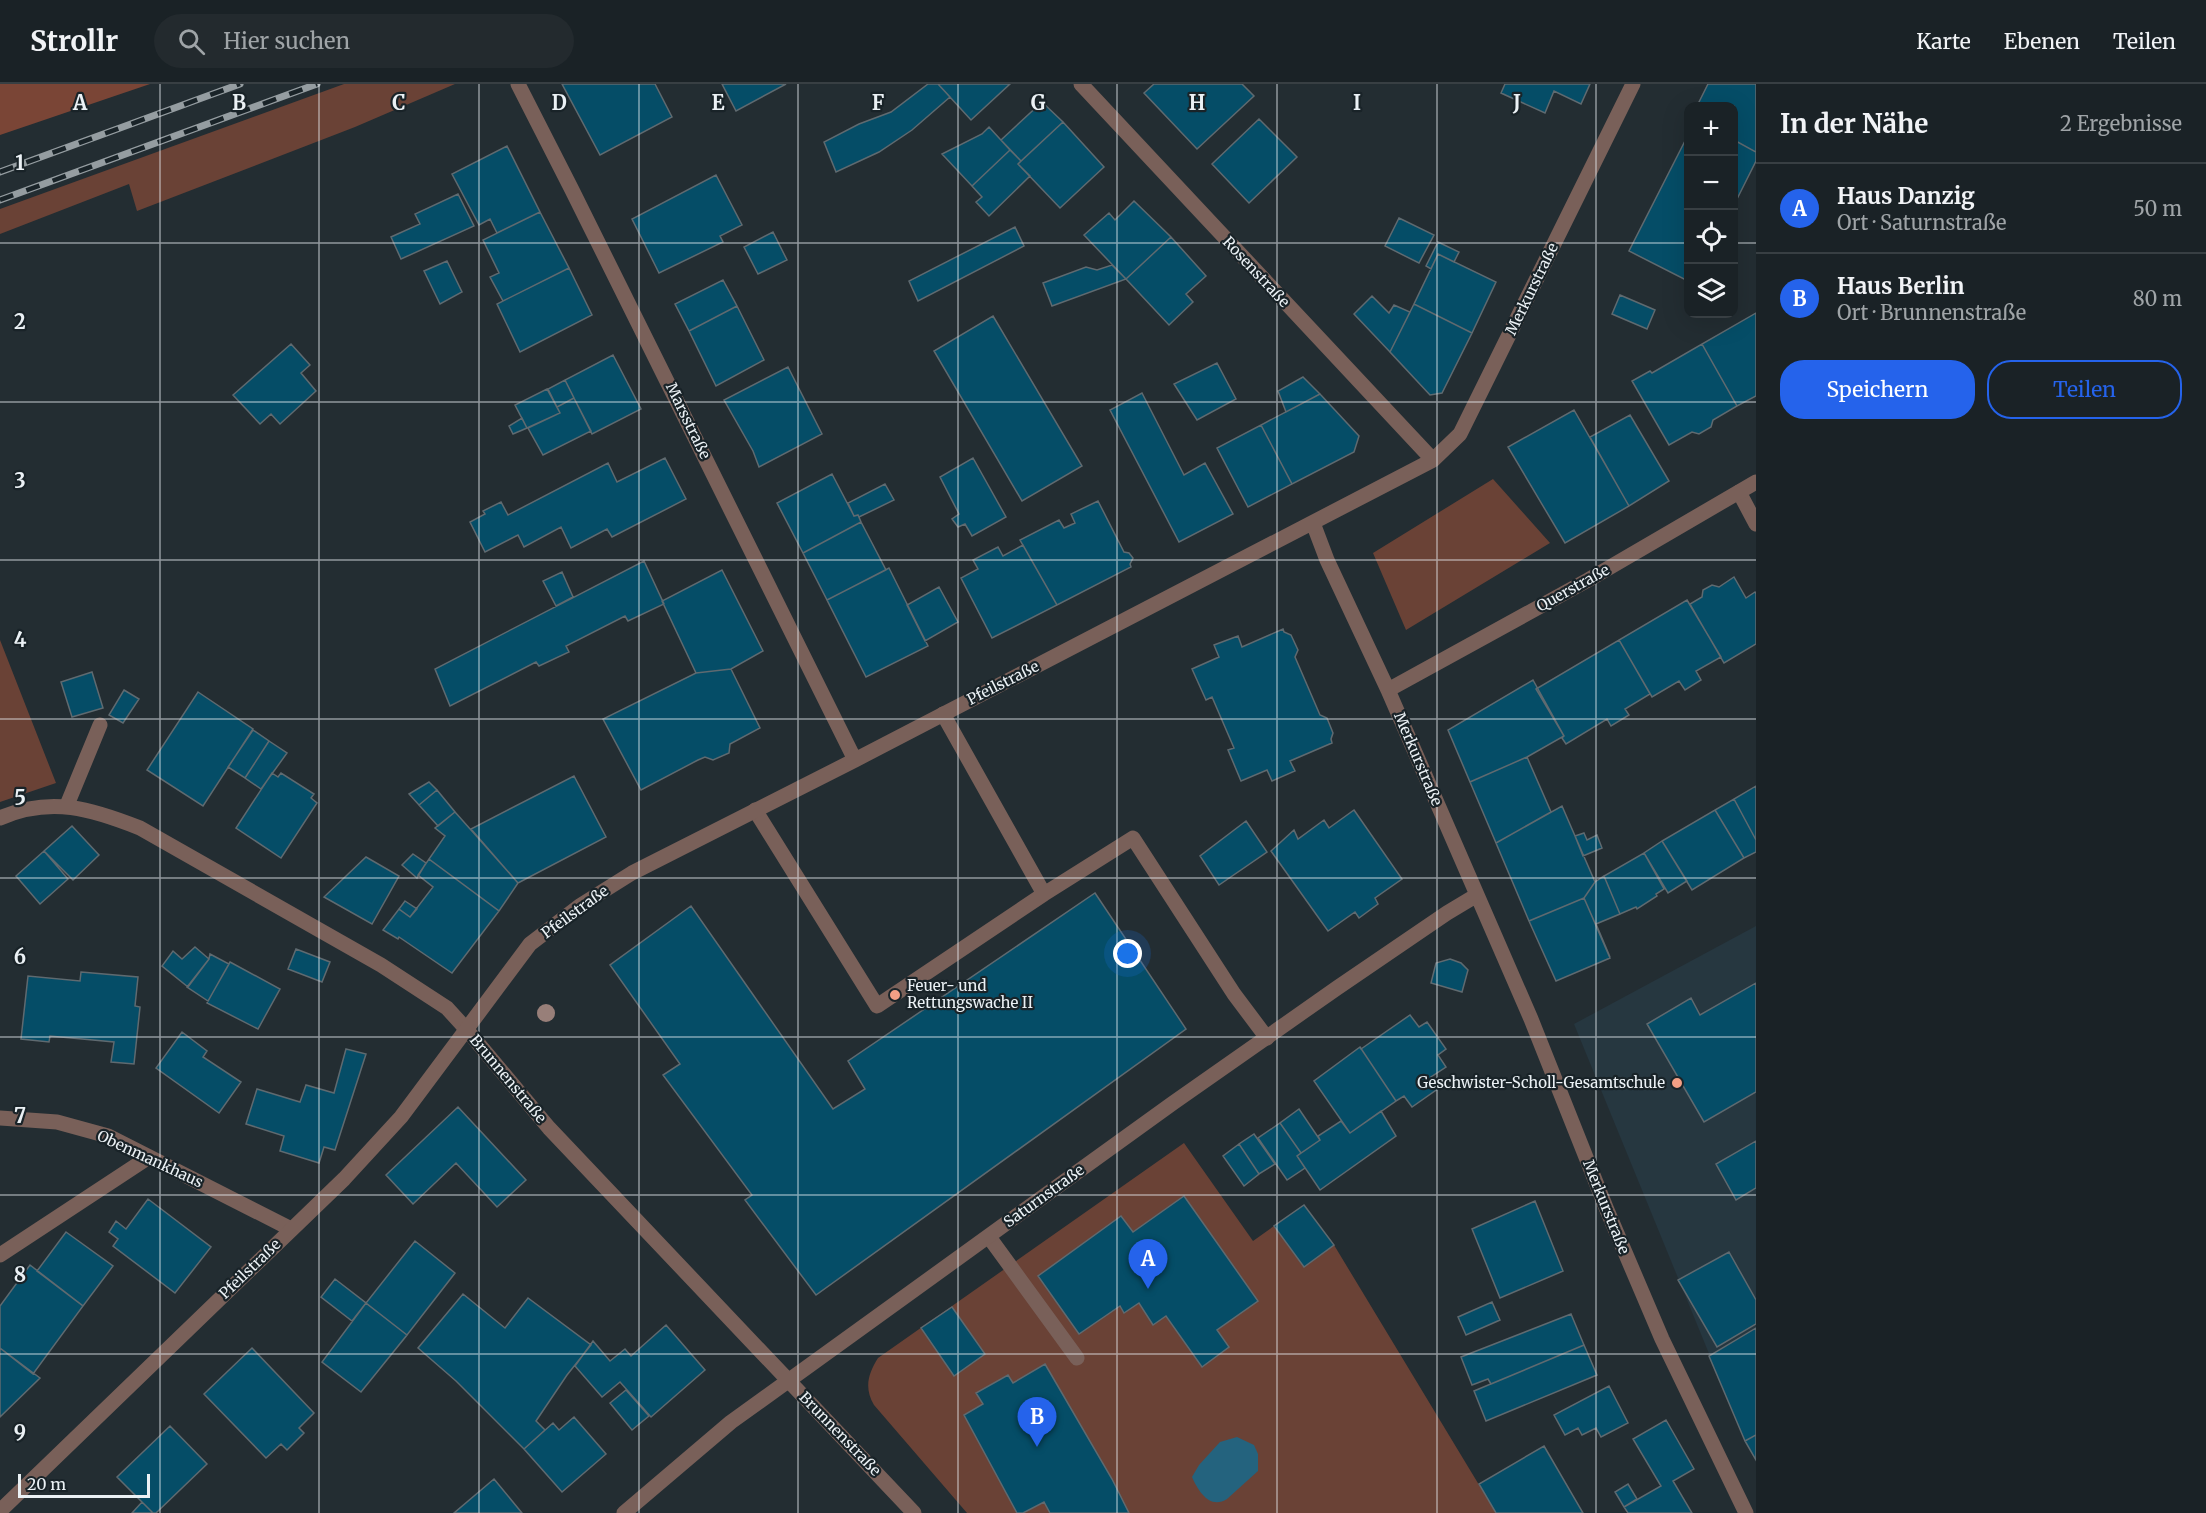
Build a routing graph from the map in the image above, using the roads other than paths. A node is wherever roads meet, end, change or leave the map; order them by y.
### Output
1 (518, 84) edge
2 (1081, 84) edge
3 (1633, 84) edge
4 (1432, 460) junction
5 (1756, 482) edge
6 (1739, 492) junction
7 (1313, 523) junction
8 (1756, 524) edge
9 (1388, 690) junction
10 (943, 714) junction
11 (100, 725) dead end
12 (855, 759) junction
13 (67, 805) junction
14 (755, 810) junction
15 (0, 818) edge
16 (1044, 894) junction
17 (1476, 895) junction
18 (467, 1030) junction
19 (1267, 1038) junction
20 (0, 1118) edge
21 (149, 1156) junction
22 (291, 1229) junction
23 (989, 1237) junction
24 (0, 1255) edge
25 (1077, 1358) dead end
26 (789, 1381) junction
27 (0, 1512) edge
28 (624, 1513) edge
29 (914, 1513) edge
30 (1746, 1513) edge

1 - 12 street, Marsstraße
2 - 4 street, Rosenstraße
3 - 4 street, Merkurstraße
4 - 7 street, Merkurstraße
5 - 6 street, Querstraße
6 - 8 street
6 - 9 street, Querstraße
7 - 9 street, Merkurstraße
7 - 10 street, Pfeilstraße
9 - 17 street, Merkurstraße
10 - 12 street, Pfeilstraße
10 - 16 street
11 - 13 street
12 - 14 street, Pfeilstraße
13 - 15 street, Brunnenstraße
13 - 18 street, Brunnenstraße
14 - 16 street
14 - 18 street, Pfeilstraße
16 - 19 street
17 - 19 street, Saturnstraße
17 - 30 street, Merkurstraße
18 - 22 street, Pfeilstraße
18 - 26 street, Brunnenstraße
19 - 23 street, Saturnstraße
20 - 21 street, Obenmankhaus
21 - 22 street, Obenmankhaus
21 - 24 street
22 - 27 street, Pfeilstraße
23 - 25 street
23 - 26 street, Saturnstraße
26 - 28 street, Saturnstraße
26 - 29 street, Brunnenstraße

